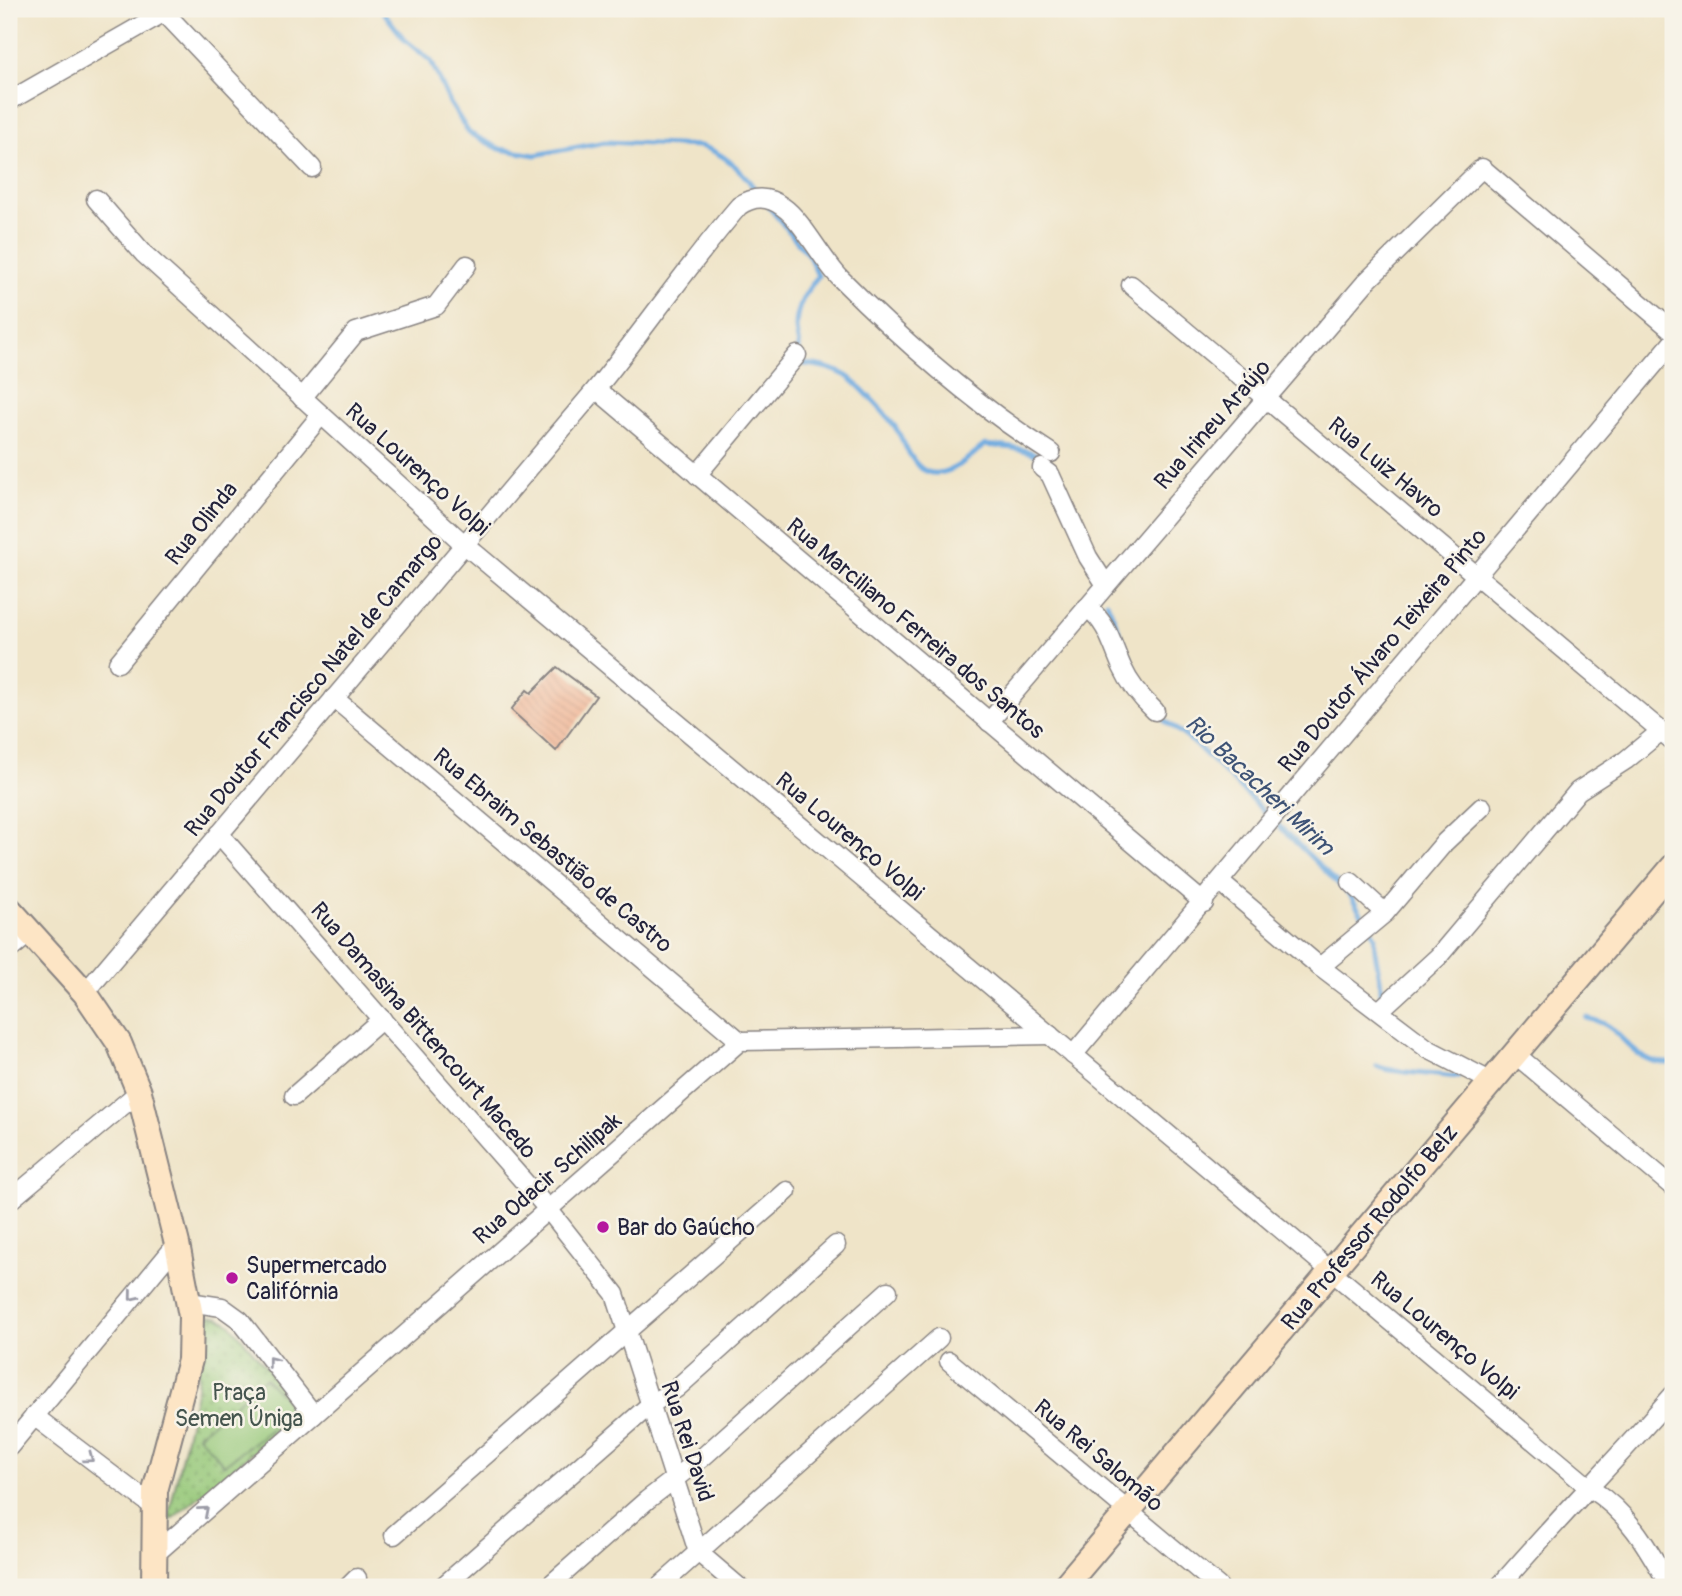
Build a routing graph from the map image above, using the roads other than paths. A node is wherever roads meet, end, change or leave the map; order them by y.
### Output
1 (167, 10) edge
2 (9, 102) edge
3 (312, 168) dead end
4 (96, 199) dead end
5 (467, 265) dead end
6 (1131, 285) dead end
7 (1673, 331) edge
8 (1673, 342) edge
9 (797, 355) dead end
10 (596, 389) junction
11 (302, 398) junction
12 (1266, 398) junction
13 (321, 415) junction
14 (697, 475) junction
15 (464, 544) junction
16 (1477, 575) junction
17 (1106, 585) junction
18 (1087, 607) junction
19 (118, 663) dead end
20 (334, 698) junction
21 (1155, 711) dead end
22 (989, 722) junction
23 (1667, 736) edge
24 (1482, 807) dead end
25 (219, 834) junction
26 (1673, 867) edge
27 (1351, 881) dead end
28 (1220, 883) junction
29 (1204, 904) junction
30 (9, 909) edge
31 (1385, 913) junction
32 (31, 932) junction
33 (9, 950) edge
34 (1320, 967) junction
35 (85, 993) junction
36 (1379, 1011) junction
37 (382, 1019) junction
38 (1050, 1035) junction
39 (740, 1041) junction
40 (1516, 1054) junction
41 (1073, 1055) junction
42 (1492, 1082) junction
43 (139, 1093) junction
44 (294, 1096) dead end
45 (1673, 1187) edge
46 (788, 1191) dead end
47 (9, 1200) edge
48 (548, 1209) junction
49 (177, 1244) junction
50 (836, 1245) dead end
51 (1331, 1271) junction
52 (888, 1291) dead end
53 (615, 1294) joint
54 (189, 1302) junction
55 (628, 1331) junction
56 (939, 1338) dead end
57 (949, 1361) dead end
58 (1673, 1395) edge
59 (651, 1404) junction
60 (314, 1415) junction
61 (34, 1416) junction
62 (9, 1447) edge
63 (675, 1481) junction
64 (1591, 1489) junction
65 (154, 1507) junction
66 (1128, 1511) junction
67 (394, 1535) dead end
68 (698, 1552) junction
69 (153, 1556) junction
70 (153, 1587) edge
71 (442, 1587) edge
72 (548, 1587) edge
73 (659, 1587) edge
74 (739, 1587) edge
75 (1064, 1587) edge
76 (1219, 1587) edge
77 (1499, 1587) edge
78 (1670, 1587) edge

1 - 2 street
1 - 3 street
4 - 11 street, Rua Lourenço Volpi
5 - 11 street
6 - 12 street, Rua Luiz Havro
7 - 12 street, Rua Irineu Araújo
8 - 16 street, Rua Doutor Álvaro Teixeira Pinto
9 - 14 street
10 - 14 street, Rua Marciliano Ferreira dos Santos
10 - 15 street, Rua Doutor Francisco Natel de Camargo
10 - 17 street, Rua Doutor Francisco Natel de Camargo
11 - 13 street, Rua Lourenço Volpi
12 - 16 street, Rua Luiz Havro
12 - 17 street, Rua Irineu Araújo
13 - 15 street, Rua Lourenço Volpi
13 - 19 street, Rua Olinda
14 - 22 street, Rua Marciliano Ferreira dos Santos
15 - 20 street, Rua Doutor Francisco Natel de Camargo
15 - 38 street, Rua Lourenço Volpi
16 - 23 street, Rua Luiz Havro
16 - 28 street, Rua Doutor Álvaro Teixeira Pinto
17 - 18 street, Rua Irineu Araújo
18 - 21 street
18 - 22 street, Rua Irineu Araújo
20 - 25 street, Rua Doutor Francisco Natel de Camargo
20 - 39 street, Rua Ebraim Sebastião de Castro
22 - 29 street, Rua Marciliano Ferreira dos Santos
23 - 36 street
24 - 31 street
25 - 35 street, Rua Doutor Francisco Natel de Camargo
25 - 37 street, Rua Damasina Bittencourt Macedo
26 - 40 street, Rua Professor Rodolfo Belz
27 - 31 street
28 - 29 street, Rua Doutor Álvaro Teixeira Pinto
28 - 34 street
29 - 41 street, Rua Doutor Álvaro Teixeira Pinto
30 - 32 street
31 - 34 street
32 - 33 street
32 - 35 street
34 - 36 street
35 - 43 street
36 - 42 street
37 - 44 street
37 - 48 street, Rua Damasina Bittencourt Macedo
38 - 39 street
38 - 41 street, Rua Lourenço Volpi
39 - 48 street, Rua Odacir Schilipak
40 - 42 street, Rua Professor Rodolfo Belz
40 - 45 street
41 - 51 street, Rua Lourenço Volpi
42 - 51 street, Rua Professor Rodolfo Belz
43 - 47 street
43 - 49 street
46 - 55 street
48 - 53 street, Rua Damasina Bittencourt Macedo
48 - 60 street, Rua Odacir Schilipak
49 - 54 street
49 -> 61 street
50 - 59 street
51 - 64 street, Rua Lourenço Volpi
51 - 66 street, Rua Professor Rodolfo Belz
52 - 63 street
53 - 55 street, Rua Rei David
60 -> 54 street
54 - 65 street
55 - 59 street, Rua Rei David
55 - 67 street
56 - 68 street
57 - 66 street, Rua Rei Salomão
58 - 64 street
59 - 63 street, Rua Rei David
59 - 71 street
69 -> 60 street, Rua Odacir Schilipak
61 - 62 street
61 -> 65 street
63 - 68 street, Rua Rei David
63 - 72 street
64 - 77 street
64 - 78 street, Rua Lourenço Volpi
65 - 69 street
66 - 75 street, Rua Professor Rodolfo Belz
66 - 76 street, Rua Rei Salomão
68 - 73 street
68 - 74 street
69 - 70 street

